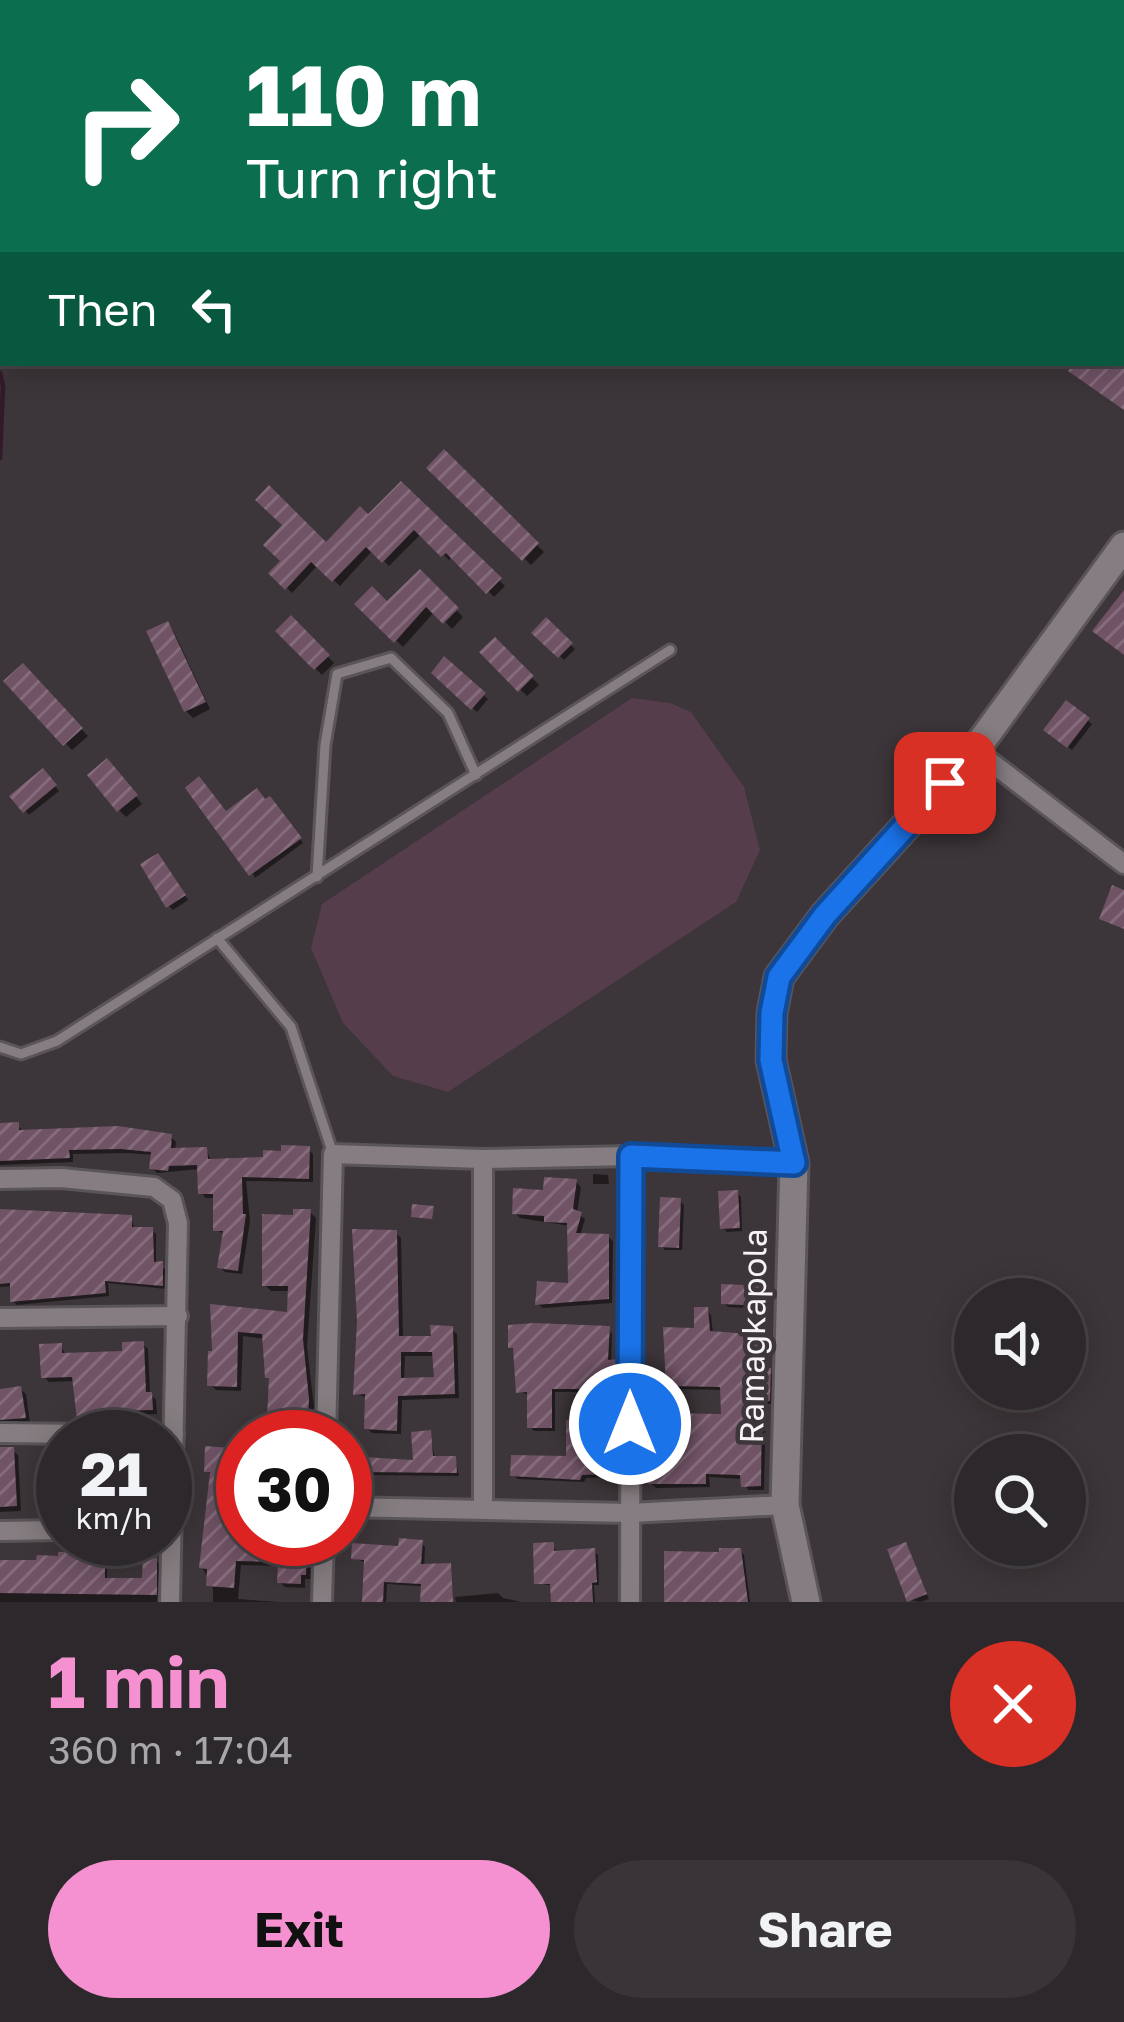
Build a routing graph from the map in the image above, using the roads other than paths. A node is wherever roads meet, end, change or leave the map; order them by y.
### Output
1 (1124, 546) edge
2 (670, 650) dead end
3 (975, 750) junction
4 (476, 775) junction
5 (1124, 864) edge
6 (317, 877) junction
7 (218, 938) junction
8 (0, 1047) edge
9 (333, 1154) junction
10 (631, 1156) junction
11 (483, 1159) junction
12 (794, 1163) junction
13 (0, 1179) edge
14 (178, 1316) junction
15 (0, 1318) edge
16 (175, 1410) edge
17 (327, 1410) edge
18 (0, 1432) edge
19 (36, 1433) edge
20 (785, 1505) junction
21 (372, 1507) edge
22 (483, 1509) junction
23 (630, 1513) junction
24 (36, 1530) edge
25 (0, 1531) edge
26 (169, 1566) edge
27 (323, 1566) edge
28 (170, 1602) edge
29 (322, 1602) edge
30 (630, 1602) edge
31 (806, 1602) edge

1 - 3 street, Ramagkapola
2 - 4 lane
3 - 5 street
3 - 12 street, Ramagkapola
4 - 6 lane
4 - 6 lane
6 - 7 lane
7 - 8 lane
7 - 9 lane
9 - 11 street
9 - 17 street
10 - 11 street
10 - 12 street
10 - 23 street
11 - 22 street
12 - 20 street, Ramagkapola
13 - 14 street
14 - 15 street
14 - 16 street
18 - 19 street
20 - 23 street
20 - 31 street, Ramagkapola
21 - 22 street
22 - 23 street
23 - 30 street
24 - 25 street
26 - 28 street
27 - 29 street

